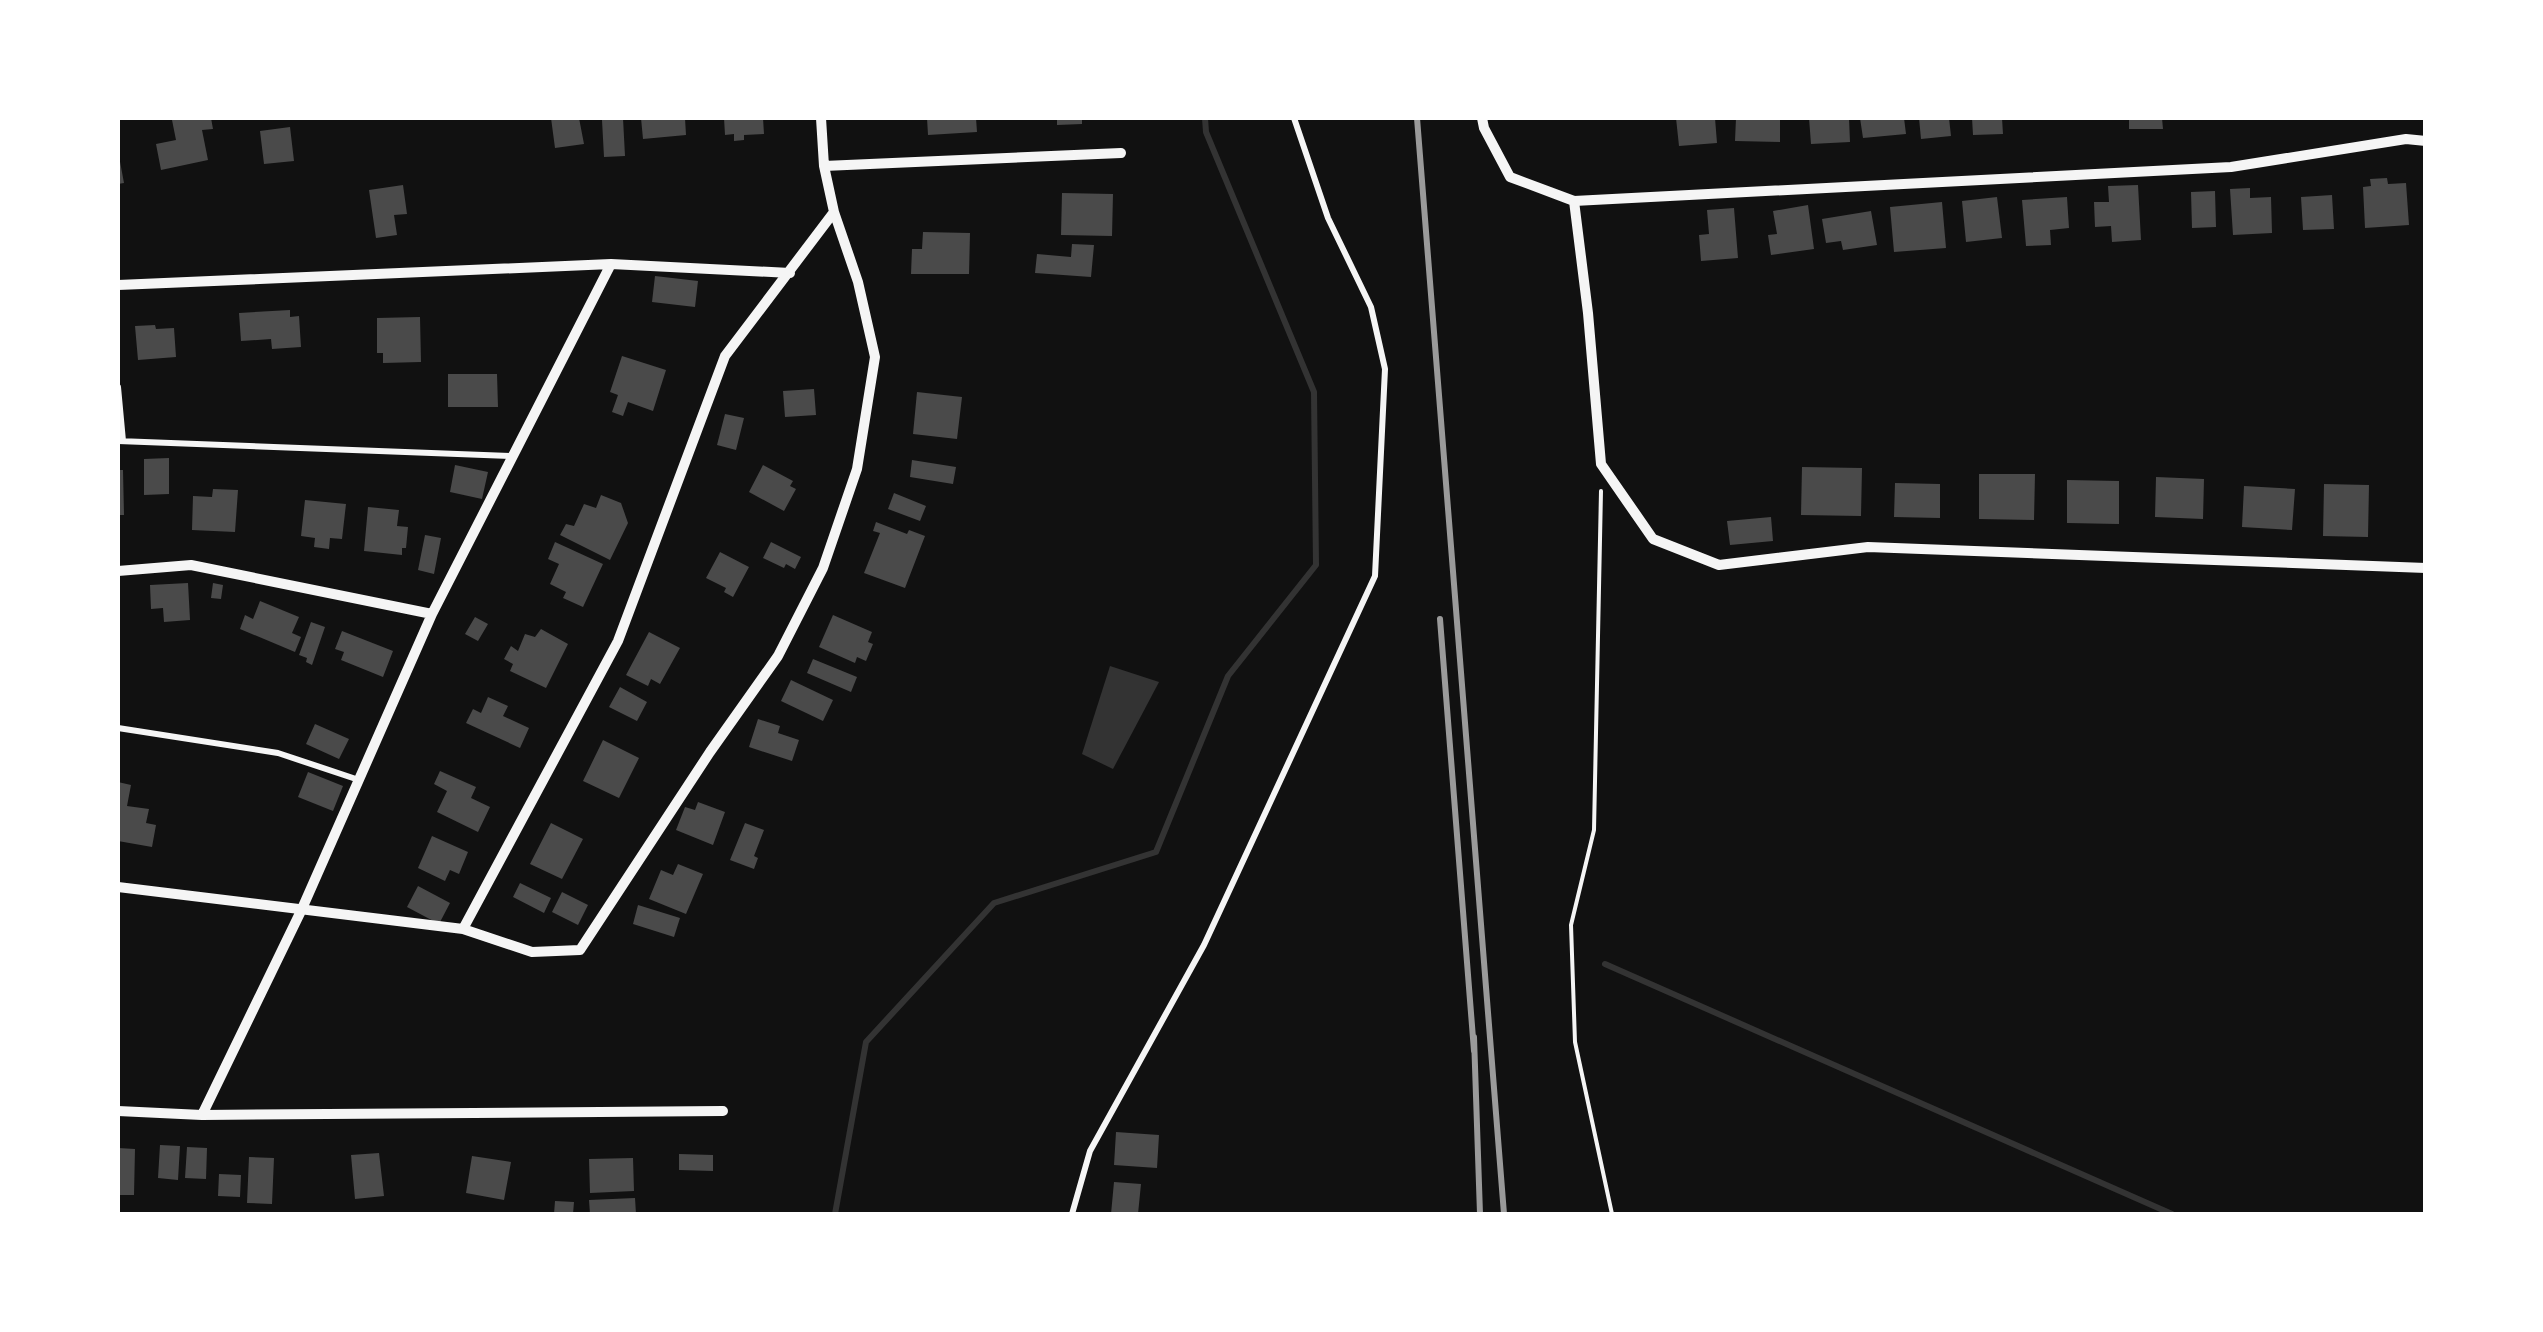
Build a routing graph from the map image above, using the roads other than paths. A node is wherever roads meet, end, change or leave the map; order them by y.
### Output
1 (821, 118) edge
2 (1294, 118) edge
3 (1482, 118) edge
4 (2426, 141) edge
5 (1121, 153) dead end
6 (824, 166) junction
7 (1574, 201) junction
8 (834, 212) junction
9 (611, 264) junction
10 (790, 273) junction
11 (118, 285) edge
12 (118, 387) edge
13 (120, 441) edge
14 (513, 456) junction
15 (2426, 568) edge
16 (118, 570) edge
17 (432, 614) junction
18 (118, 728) edge
19 (359, 780) junction
20 (118, 886) edge
21 (301, 911) junction
22 (463, 929) junction
23 (118, 1111) edge
24 (722, 1111) dead end
25 (202, 1115) junction
26 (1072, 1214) edge

1 - 6 street
2 - 26 lane
3 - 7 street
4 - 7 street
5 - 6 street
6 - 8 street
7 - 15 street
8 - 10 street
8 - 22 street
9 - 10 street
9 - 11 street
9 - 14 street
10 - 22 street
12 - 13 lane
13 - 14 lane
14 - 17 street
16 - 17 street
17 - 19 street
18 - 19 lane
19 - 21 street
20 - 21 street
21 - 22 street
21 - 25 street
23 - 25 street
24 - 25 street

